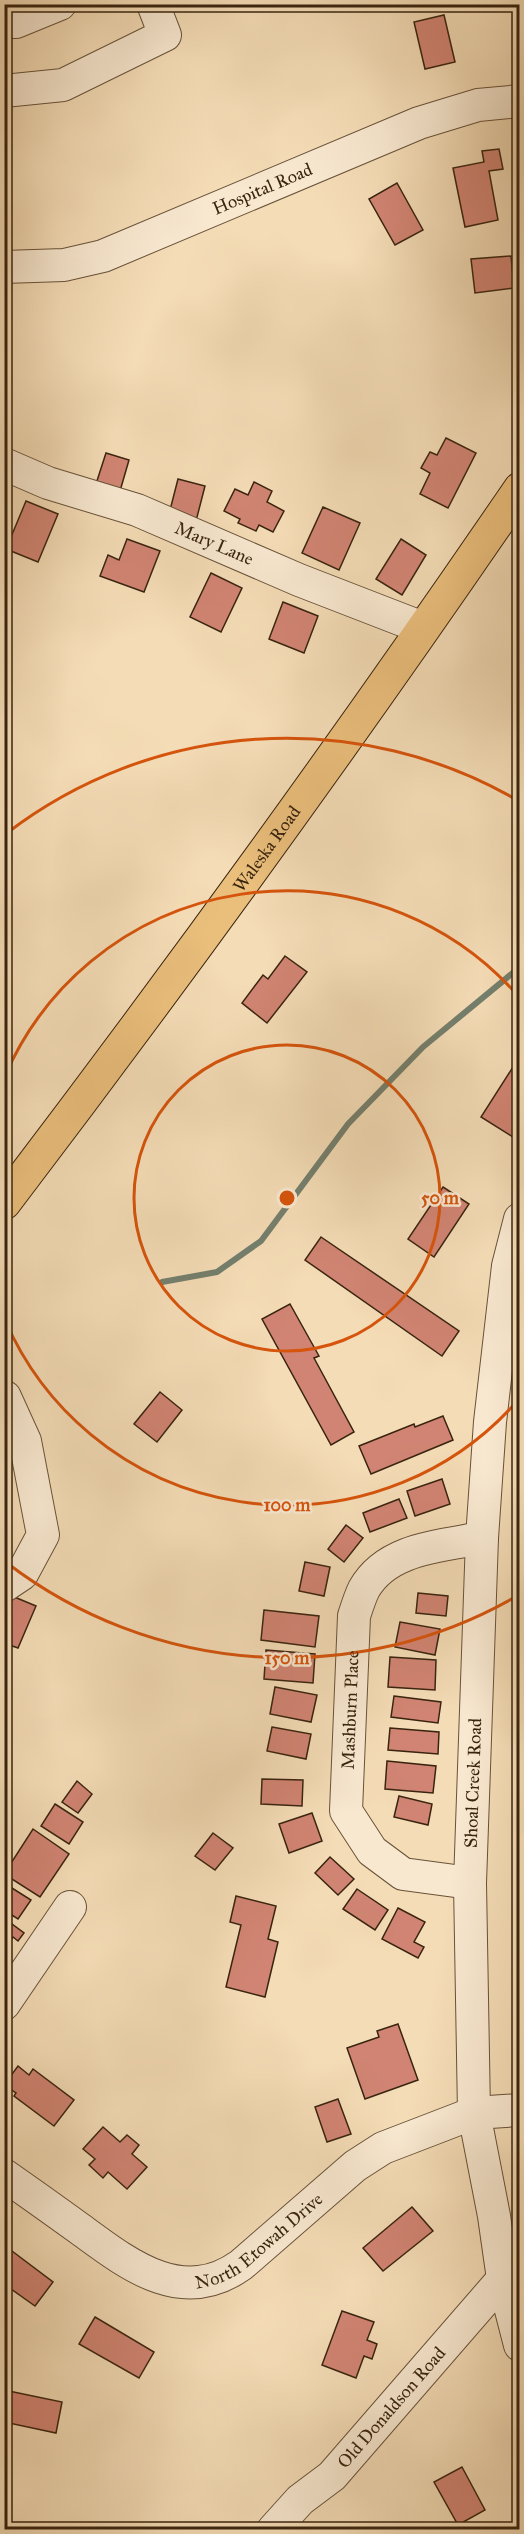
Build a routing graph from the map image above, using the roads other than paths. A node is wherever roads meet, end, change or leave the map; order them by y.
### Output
1 (60, 4) edge
2 (153, 4) edge
3 (4, 22) edge
4 (4, 91) edge
5 (519, 101) edge
6 (4, 267) edge
7 (4, 464) edge
8 (519, 489) edge
9 (423, 627) junction
10 (4, 1203) edge
11 (519, 1219) edge
12 (5, 1397) edge
13 (482, 1538) junction
14 (4, 1586) edge
15 (470, 1883) junction
16 (70, 1907) dead end
17 (4, 2004) edge
18 (519, 2110) edge
19 (474, 2113) junction
20 (4, 2175) edge
21 (503, 2279) junction
22 (519, 2345) edge
23 (273, 2529) edge

1 - 3 street
2 - 4 street
5 - 6 street, Hospital Road
7 - 9 street, Mary Lane
8 - 9 main road, Waleska Road
9 - 10 main road, Waleska Road
11 - 13 street, Shoal Creek Road
12 - 14 street
13 - 15 street, Shoal Creek Road
13 - 15 street, Mashburn Place
15 - 19 street, Shoal Creek Road
16 - 17 street
18 - 19 street, North Etowah Drive
19 - 20 street, North Etowah Drive
19 - 21 street, Shoal Creek Road
21 - 22 street, Shoal Creek Road
21 - 23 street, Old Donaldson Road

